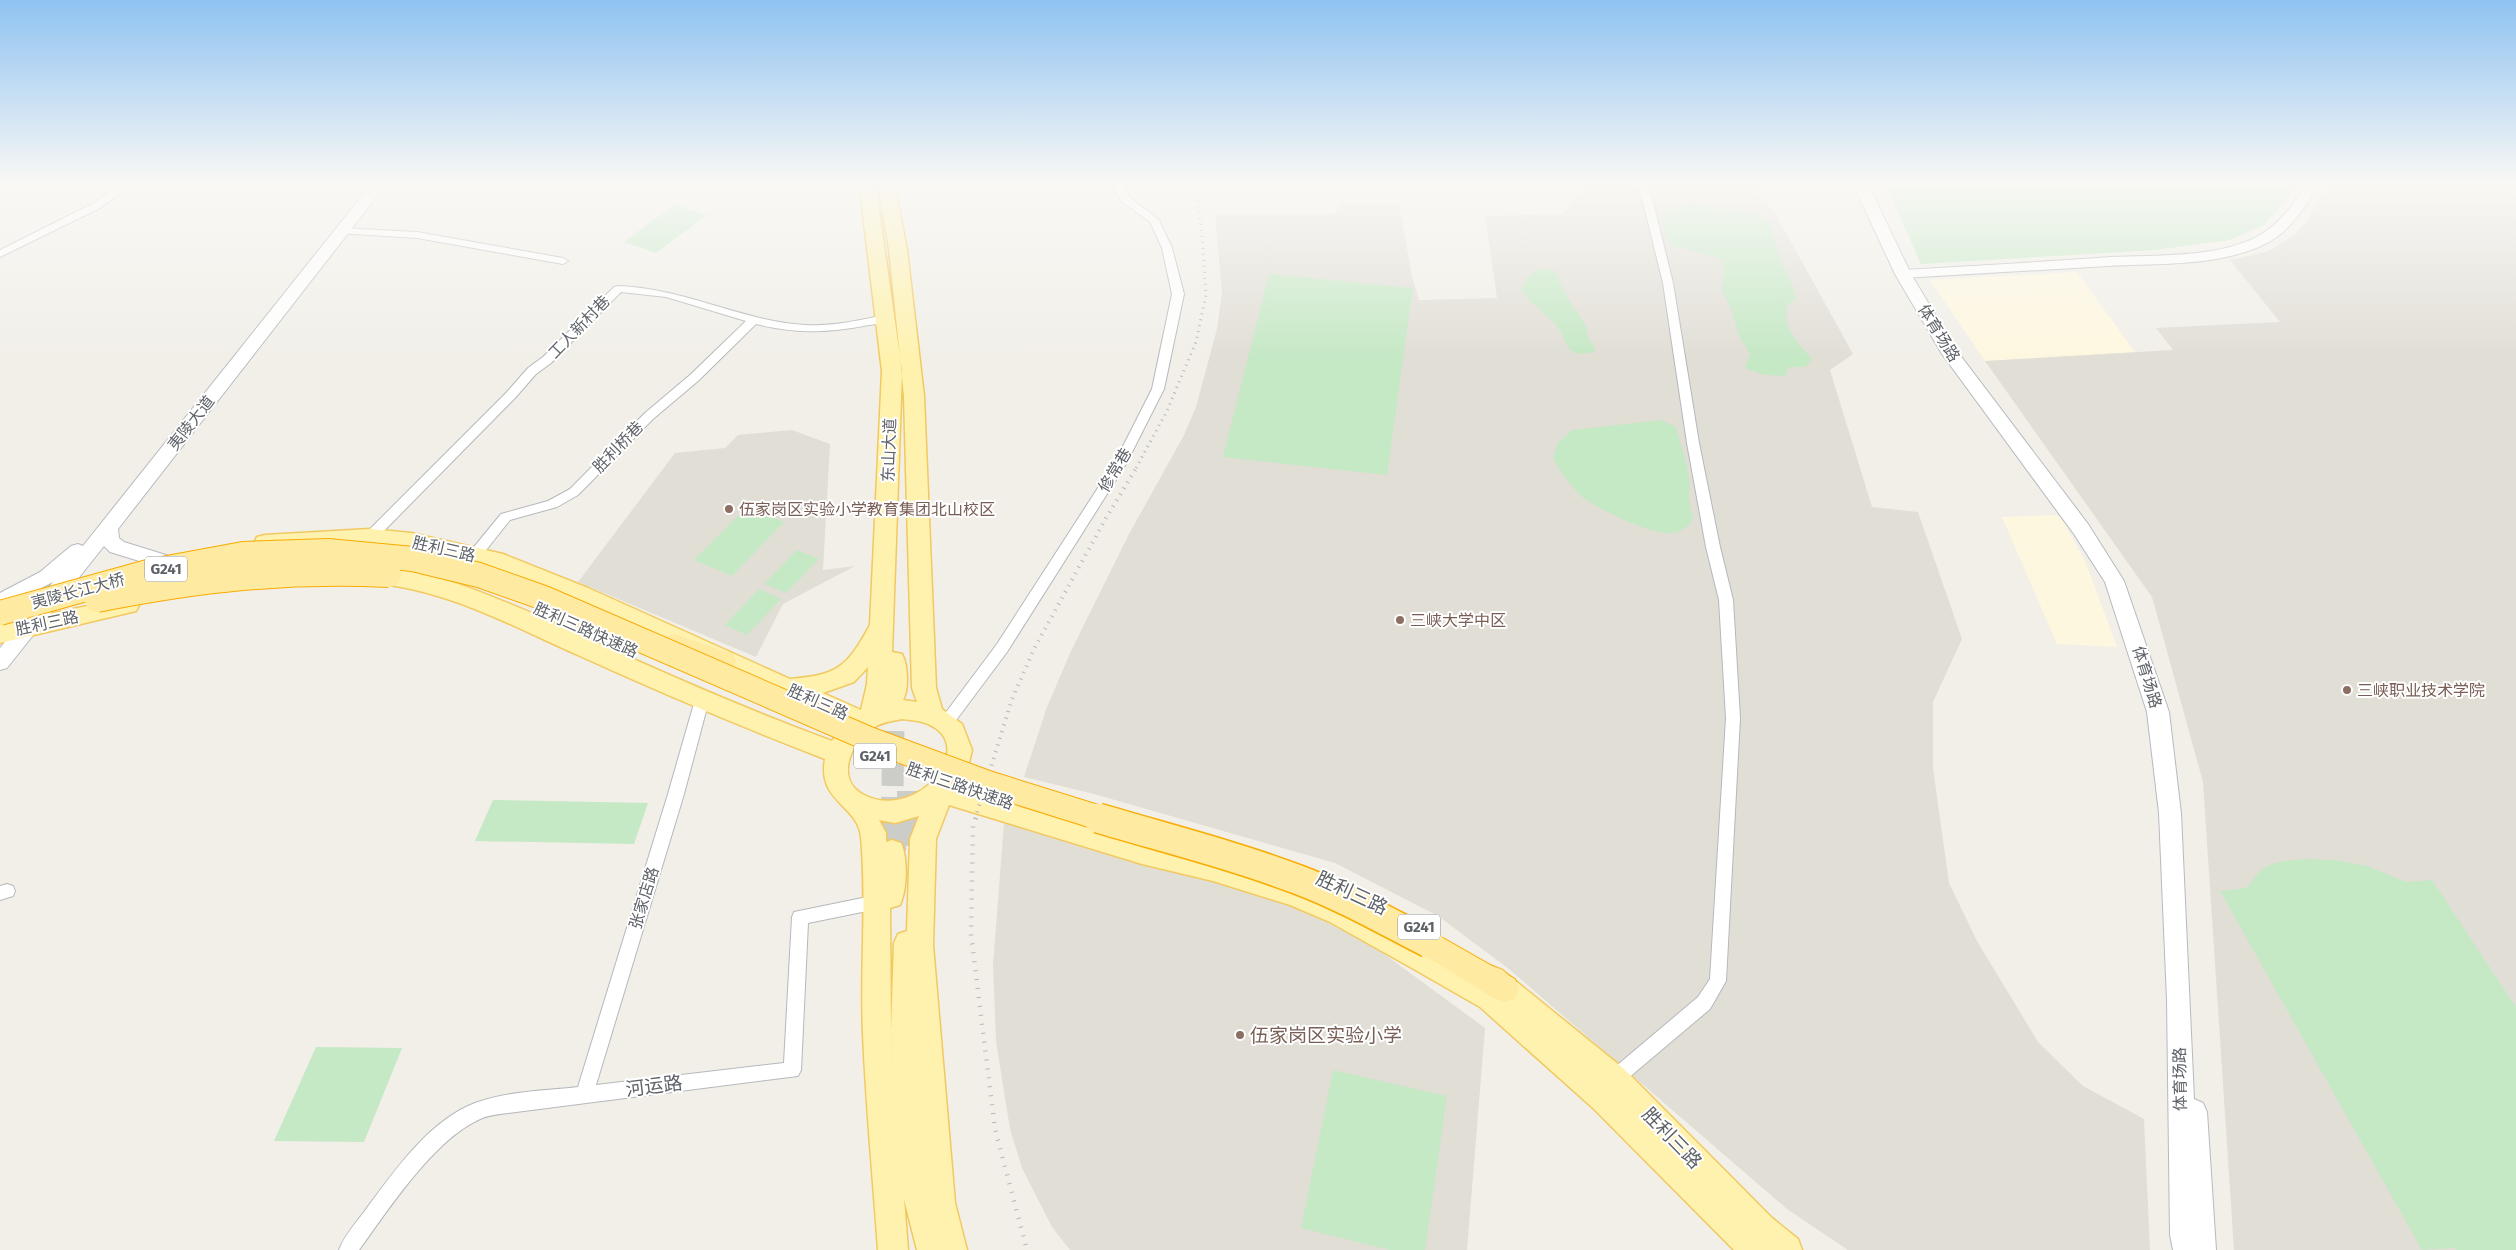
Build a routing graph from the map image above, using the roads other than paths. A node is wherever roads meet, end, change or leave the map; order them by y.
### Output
1 (27, 240) edge
2 (328, 240) edge
3 (335, 240) edge
4 (447, 240) edge
5 (875, 240) edge
6 (896, 240) edge
7 (1163, 240) edge
8 (1658, 240) edge
9 (1890, 240) edge
10 (1894, 240) edge
11 (2259, 240) edge
12 (0, 254) edge
13 (563, 261) dead end
14 (1908, 274) junction
15 (754, 319) junction
16 (885, 319) junction
17 (902, 370) junction
18 (110, 526) junction
19 (92, 537) junction
20 (370, 537) junction
21 (246, 554) junction
22 (474, 556) junction
23 (332, 558) junction
24 (162, 560) junction
25 (389, 575) junction
26 (53, 592) junction
27 (118, 607) junction
28 (7, 619) edge
29 (882, 624) junction
30 (0, 650) edge
31 (724, 661) junction
32 (0, 664) edge
33 (786, 688) junction
34 (901, 693) tunnel mouth
35 (702, 700) junction
36 (940, 718) junction
37 (866, 720) junction
38 (837, 753) junction
39 (958, 764) junction
40 (941, 792) junction
41 (858, 805) junction
42 (877, 902) junction
43 (1497, 993) junction
44 (1614, 1080) junction
45 (584, 1095) junction
46 (2193, 1246) edge
47 (348, 1250) edge
48 (893, 1250) edge
49 (904, 1250) edge
50 (932, 1250) edge
51 (952, 1250) edge
52 (1756, 1250) edge
53 (1787, 1250) edge

1 - 12 street
2 - 19 main road, 夷陵大道
3 - 18 main road, 夷陵大道
4 - 13 street
5 - 16 main road, 东山大道
6 - 17 main road, 东山大道
7 - 36 street, 修常巷
8 - 44 street
9 - 14 main road, 体育场路
10 - 14 main road, 体育场路
11 - 14 street
14 - 46 main road, 体育场路
15 - 16 street, 工人新村巷
15 - 20 street, 工人新村巷
15 - 22 street, 胜利桥巷
16 - 17 main road, 东山大道
17 - 29 main road, 东山大道
17 - 34 main road
17 - 36 main road, 东山大道
18 - 24 main road
18 - 26 main road, 夷陵大道
19 - 26 main road, 夷陵大道
19 - 28 main road
20 - 22 main road, 胜利三路
20 - 24 main road, 胜利三路
21 - 23 highway, 夷陵长江大桥 / G241, bridge
21 - 28 highway, 夷陵长江大桥 / G241, bridge
21 - 31 highway, bridge
22 - 31 main road, 胜利三路
23 - 28 highway, 夷陵长江大桥 / G241
23 - 43 highway, 胜利三路快速路 / G241
24 - 26 main road, 胜利三路
25 - 27 main road, 胜利三路
25 - 28 highway, bridge
25 - 35 main road, 胜利三路
26 - 28 main road, 胜利三路
26 - 28 main road, 夷陵大道
27 - 28 main road, 胜利三路
27 - 32 main road
28 - 30 main road, 夷陵大道
28 - 32 main road, 夷陵大道
29 - 33 main road
29 - 37 main road, 东山大道
31 - 33 main road, 胜利三路
33 - 37 main road, 胜利三路
35 - 38 main road, 胜利三路
35 - 45 street, 张家店路
36 - 37 main road
36 - 39 main road
37 - 38 main road
38 - 41 main road
39 - 40 main road
39 - 43 main road, 胜利三路 / G241
40 - 41 main road
40 - 43 main road, 胜利三路 / G241
40 - 51 main road
41 - 42 main road
42 - 45 street, 河运路
42 - 48 main road
43 - 44 main road, 胜利三路 / G241
43 - 52 main road, 胜利三路 / G241
44 - 53 main road, 胜利三路 / G241
45 - 47 street, 河运路
49 - 50 main road

